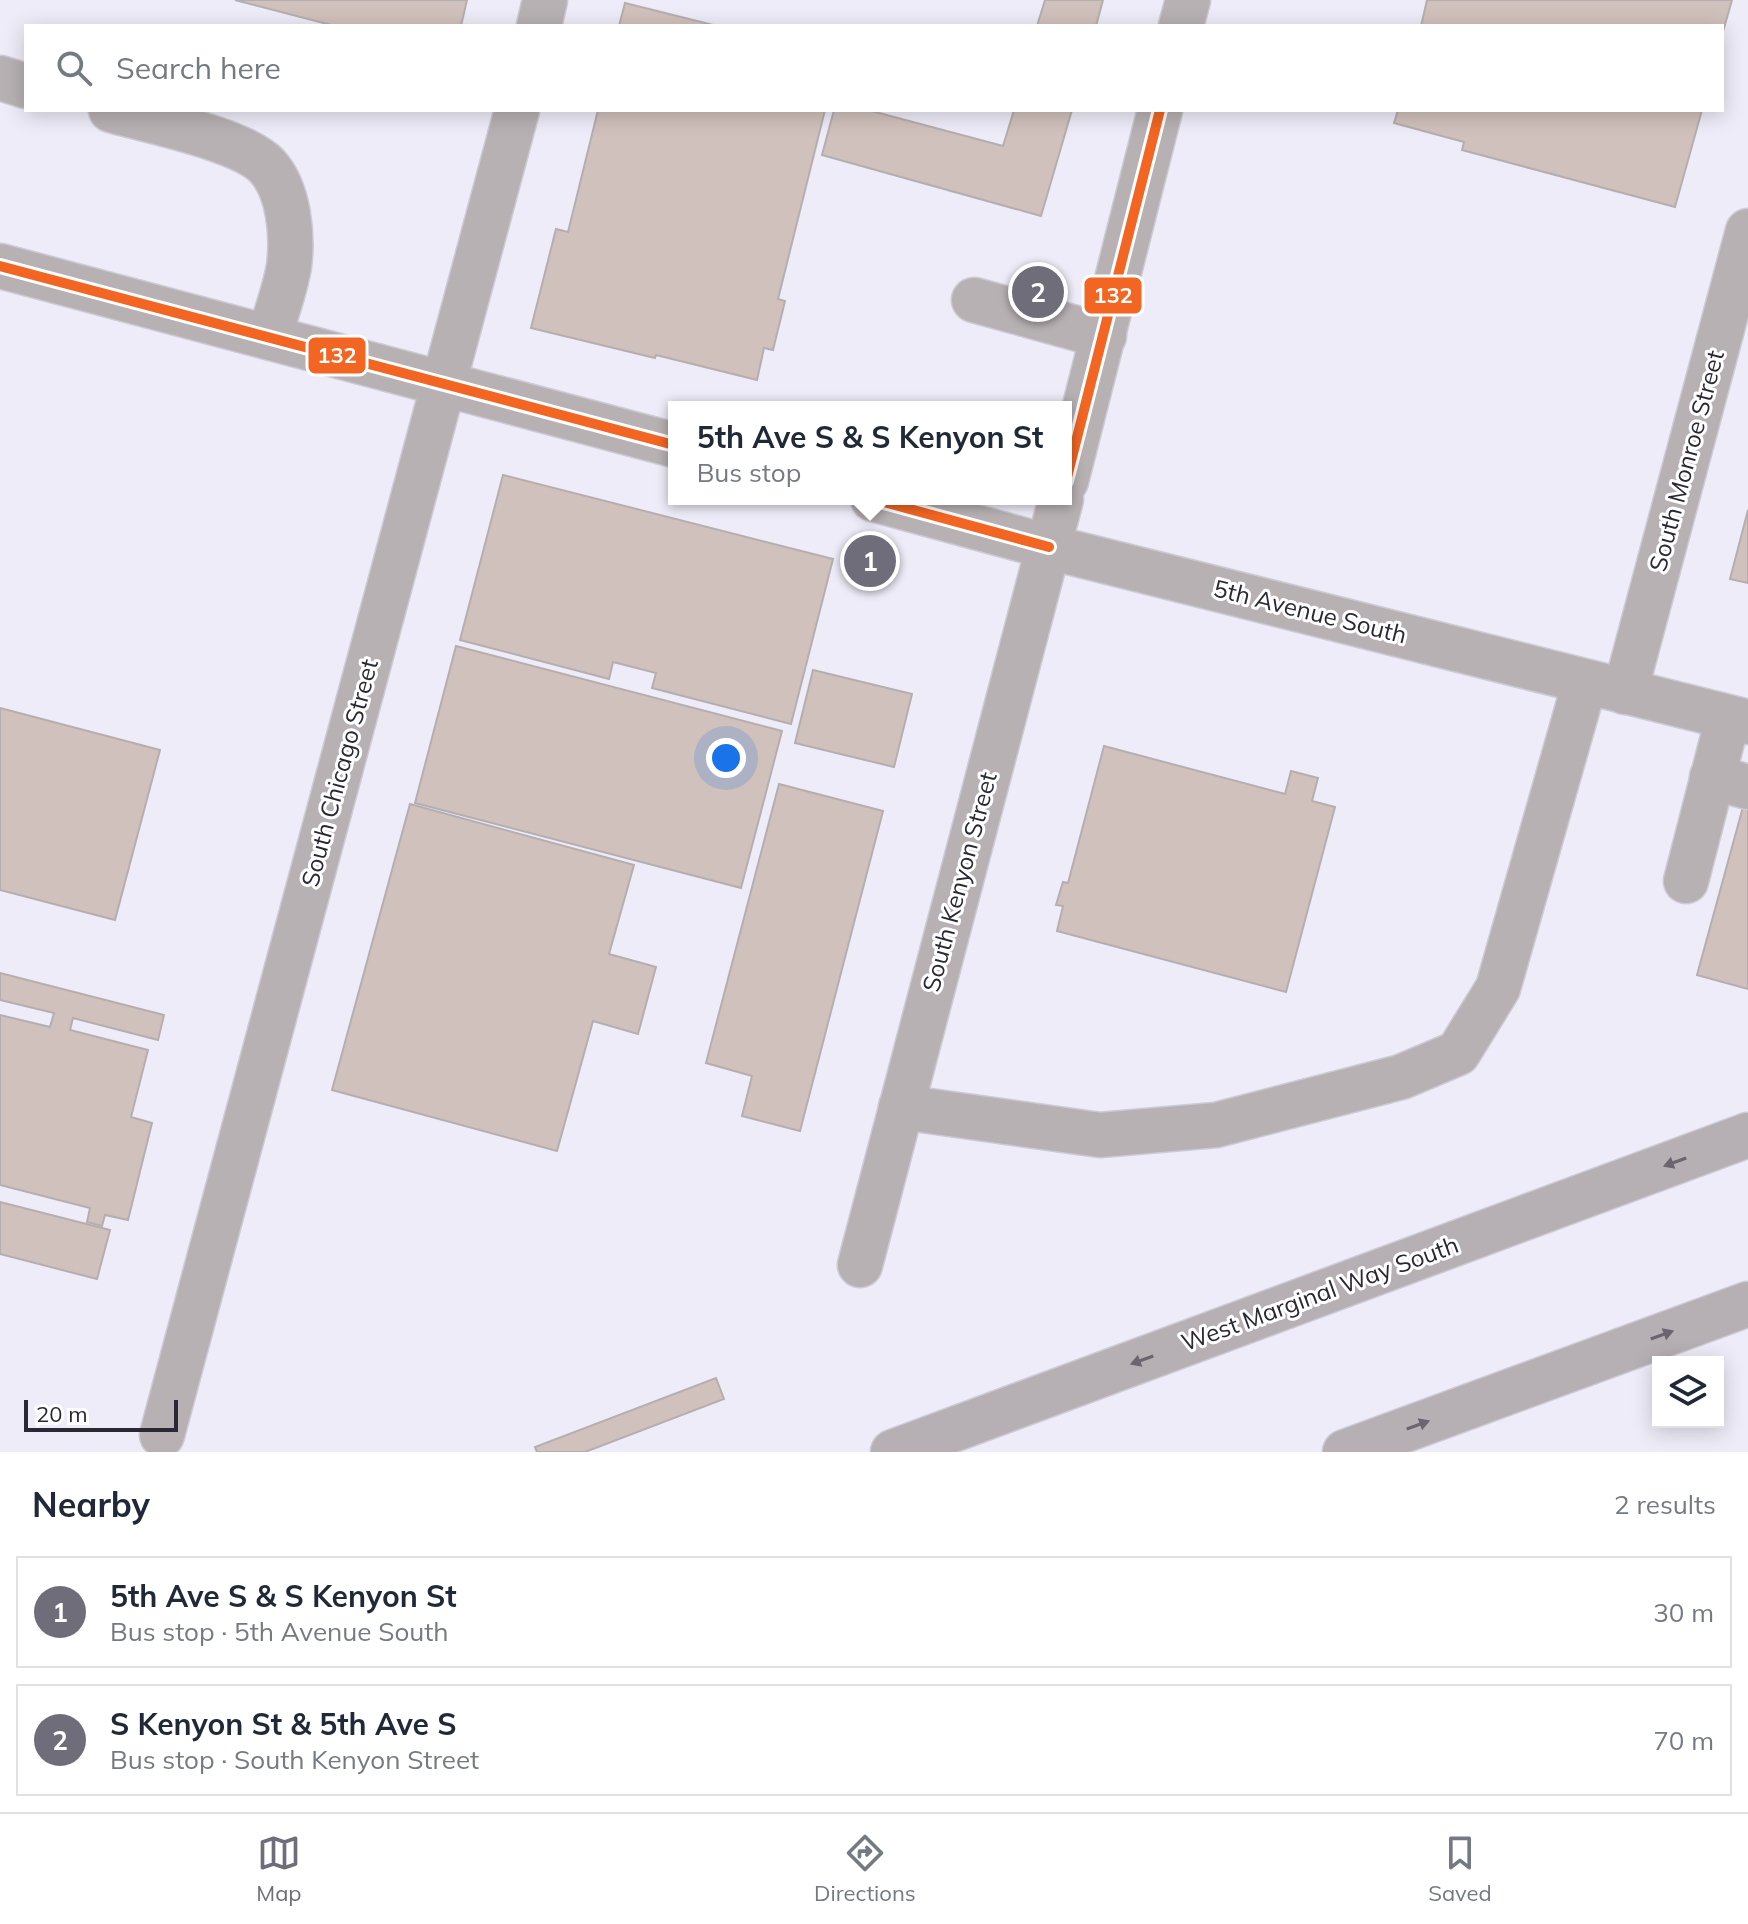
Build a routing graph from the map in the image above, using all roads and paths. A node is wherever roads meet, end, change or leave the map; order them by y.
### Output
1 (545, 0) edge
2 (1188, 0) edge
3 (539, 24) edge
4 (1182, 24) edge
5 (0, 78) edge
6 (24, 85) edge
7 (118, 112) edge
8 (516, 112) edge
9 (1160, 112) edge
10 (1748, 231) edge
11 (0, 266) edge
12 (974, 300) dead end
13 (1104, 336) junction
14 (269, 337) junction
15 (445, 384) junction
16 (668, 443) edge
17 (1072, 458) edge
18 (895, 505) edge
19 (1060, 505) edge
20 (1049, 547) junction
21 (1605, 687) junction
22 (1738, 720) edge
23 (1730, 782) edge
24 (1686, 881) dead end
25 (901, 1107) junction
26 (1748, 1135) edge
27 (860, 1265) dead end
28 (1748, 1304) edge
29 (162, 1435) dead end
30 (893, 1452) edge
31 (1345, 1452) edge

1 - 3 street
2 - 4 street
5 - 6 street
7 - 14 street
8 - 15 street, South Chicago Street
9 - 13 street
10 - 21 street, South Monroe Street
11 - 14 street
12 - 13 street
13 - 17 street
14 - 15 street
15 - 16 street
15 - 29 street, South Chicago Street
18 - 20 street, 5th Avenue South
19 - 20 street, South Kenyon Street
20 - 21 street, 5th Avenue South
20 - 25 street, South Kenyon Street
21 - 22 street, 5th Avenue South
21 - 25 street, South Monroe Street
22 - 23 street
23 - 24 street
25 - 27 street, South Kenyon Street
26 -> 30 highway, West Marginal Way South
31 -> 28 highway

